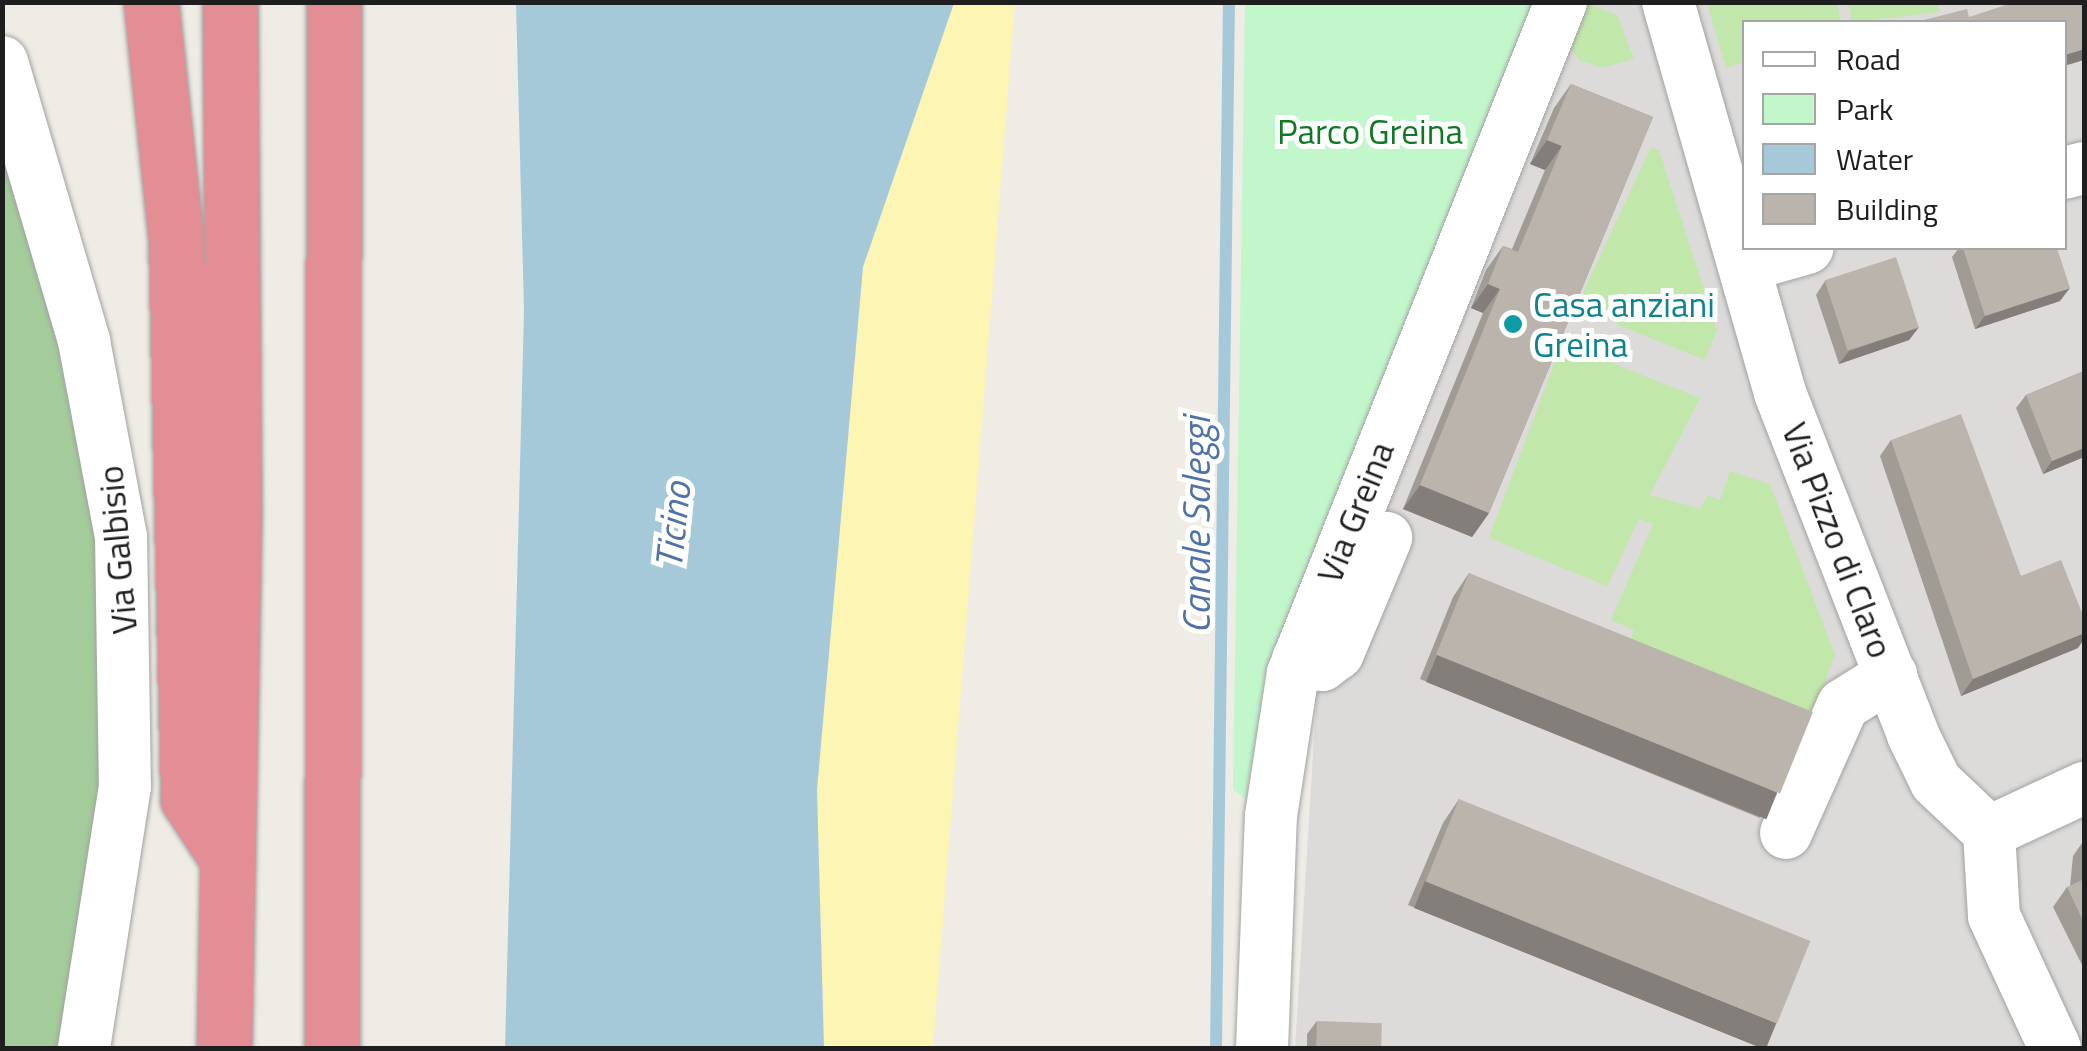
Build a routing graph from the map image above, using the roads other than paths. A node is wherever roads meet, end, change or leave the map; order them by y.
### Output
1 (151, 2) edge
2 (230, 2) edge
3 (334, 2) edge
4 (1561, 2) edge
5 (1668, 2) edge
6 (2, 62) edge
7 (1800, 250) edge
8 (1744, 266) junction
9 (1386, 538) dead end
10 (1298, 660) junction
11 (1890, 674) junction
12 (2084, 788) edge
13 (1989, 832) junction
14 (1786, 833) dead end
15 (226, 857) junction
16 (84, 1048) edge
17 (224, 1048) edge
18 (332, 1048) edge
19 (1262, 1048) edge
20 (2054, 1048) edge

1 - 15 highway
2 - 15 highway
3 - 18 highway
4 - 10 street, Via Greina
5 - 8 street, Via Pizzo di Claro
6 - 16 street, Via Galbisio
7 - 8 street
8 - 11 street, Via Pizzo di Claro
9 - 10 street
10 - 19 street, Via Greina
11 - 13 street, Via Pizzo di Claro
11 - 14 street
12 - 13 street
13 - 20 street
15 - 17 highway

